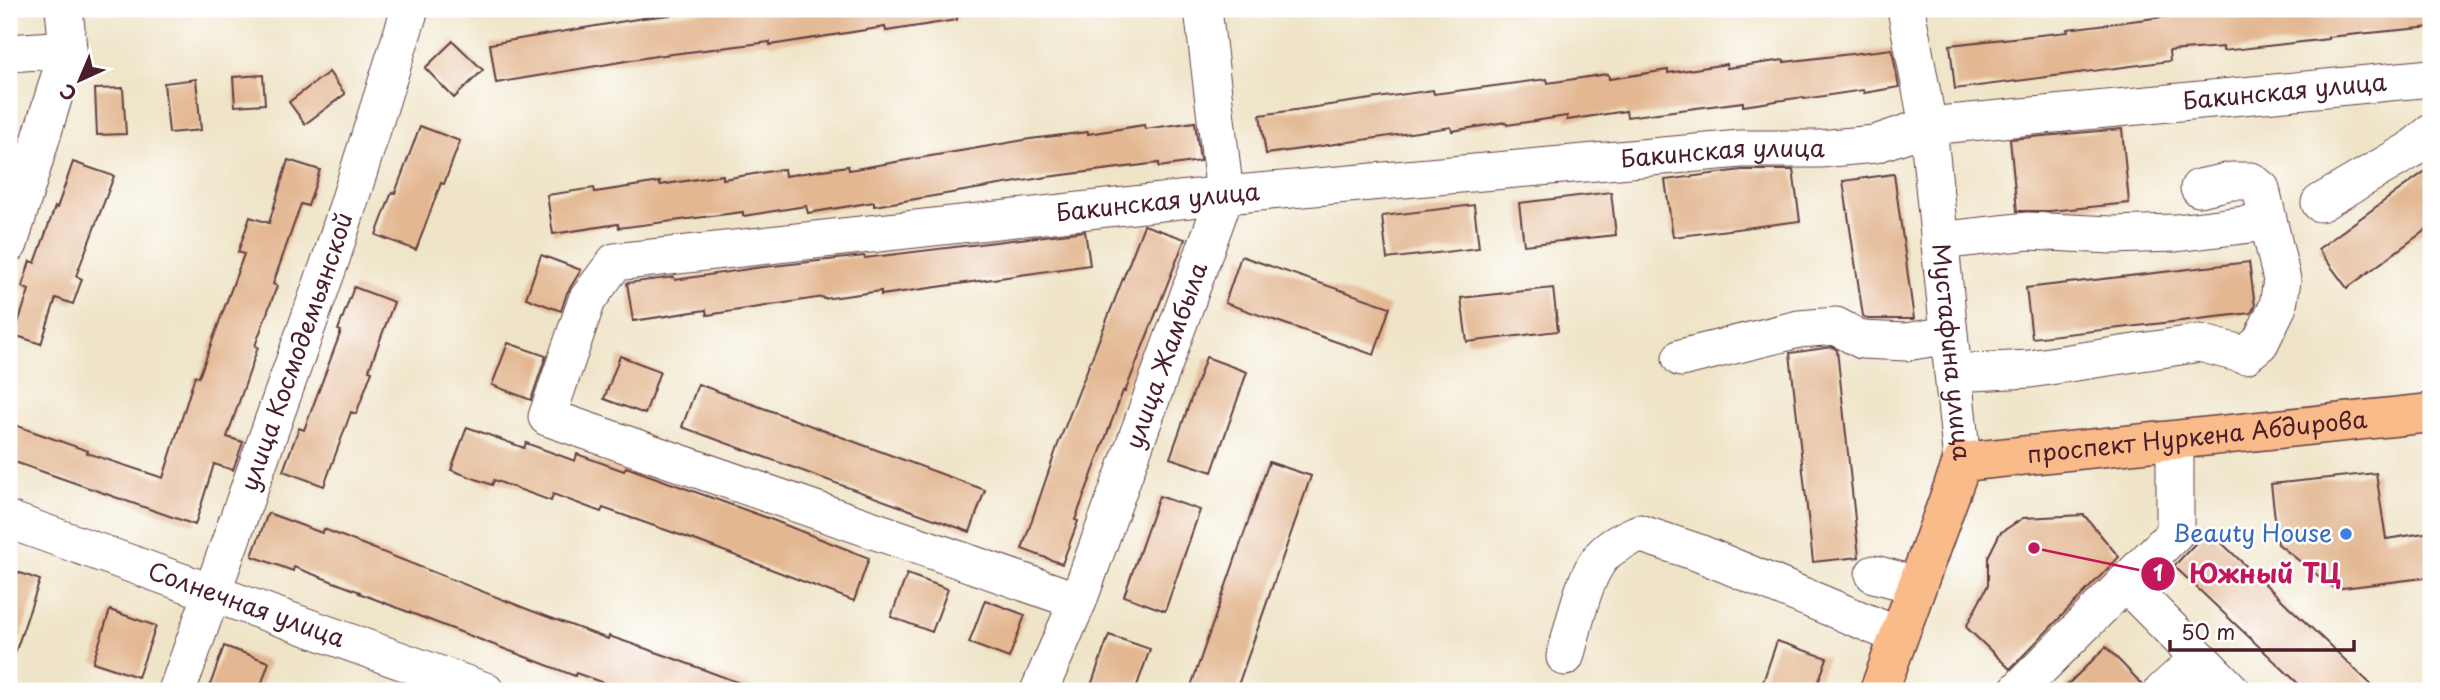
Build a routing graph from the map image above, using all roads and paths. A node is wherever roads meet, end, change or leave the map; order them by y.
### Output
1 (64, 9) edge
2 (410, 9) edge
3 (416, 9) edge
4 (1203, 9) edge
5 (1906, 9) edge
6 (68, 49) junction
7 (9, 53) edge
8 (2431, 78) edge
9 (1928, 126) junction
10 (2431, 133) edge
11 (2199, 188) dead end
12 (1225, 195) junction
13 (2320, 203) dead end
14 (2268, 222) junction
15 (1939, 241) junction
16 (9, 244) edge
17 (1949, 335) junction
18 (1681, 358) dead end
19 (1953, 373) junction
20 (2431, 413) edge
21 (2175, 440) junction
22 (1962, 462) junction
23 (9, 520) edge
24 (1874, 574) dead end
25 (2124, 583) junction
26 (1917, 585) junction
27 (210, 593) junction
28 (1079, 601) junction
29 (1899, 636) junction
30 (1565, 657) dead end
31 (2199, 658) junction
32 (177, 691) edge
33 (485, 691) edge
34 (1039, 691) edge
35 (1879, 691) edge
36 (2017, 691) edge
37 (2163, 691) edge
38 (2232, 691) edge

1 - 6 street
2 - 3 street
2 - 27 street, улица Космодемьянской
4 - 12 street, улица Жамбыла
5 - 9 street, Мустафина улица
6 - 7 street
6 - 16 street
8 - 9 street, Бакинская улица
9 - 12 street, Бакинская улица
9 - 15 street, Мустафина улица
10 - 13 street
11 - 14 street
12 - 28 street, улица Жамбыла
12 - 28 street, Бакинская улица
14 - 15 street
14 - 19 street
15 - 17 street, Мустафина улица
17 - 18 street
17 - 19 street, Мустафина улица
19 - 22 street, Мустафина улица
20 - 21 main road, проспект Нуркена Абдирова
21 - 22 main road, проспект Нуркена Абдирова
21 - 25 street
22 - 26 main road, Мустафина улица
23 - 27 street, Солнечная улица
24 - 26 street
25 - 31 street
25 - 36 street
26 - 29 main road, Мустафина улица
27 - 32 street, улица Космодемьянской
27 - 33 street, Солнечная улица
28 - 34 street, улица Жамбыла
29 - 30 street
29 - 35 main road, Мустафина улица
31 - 37 street
31 - 38 street

